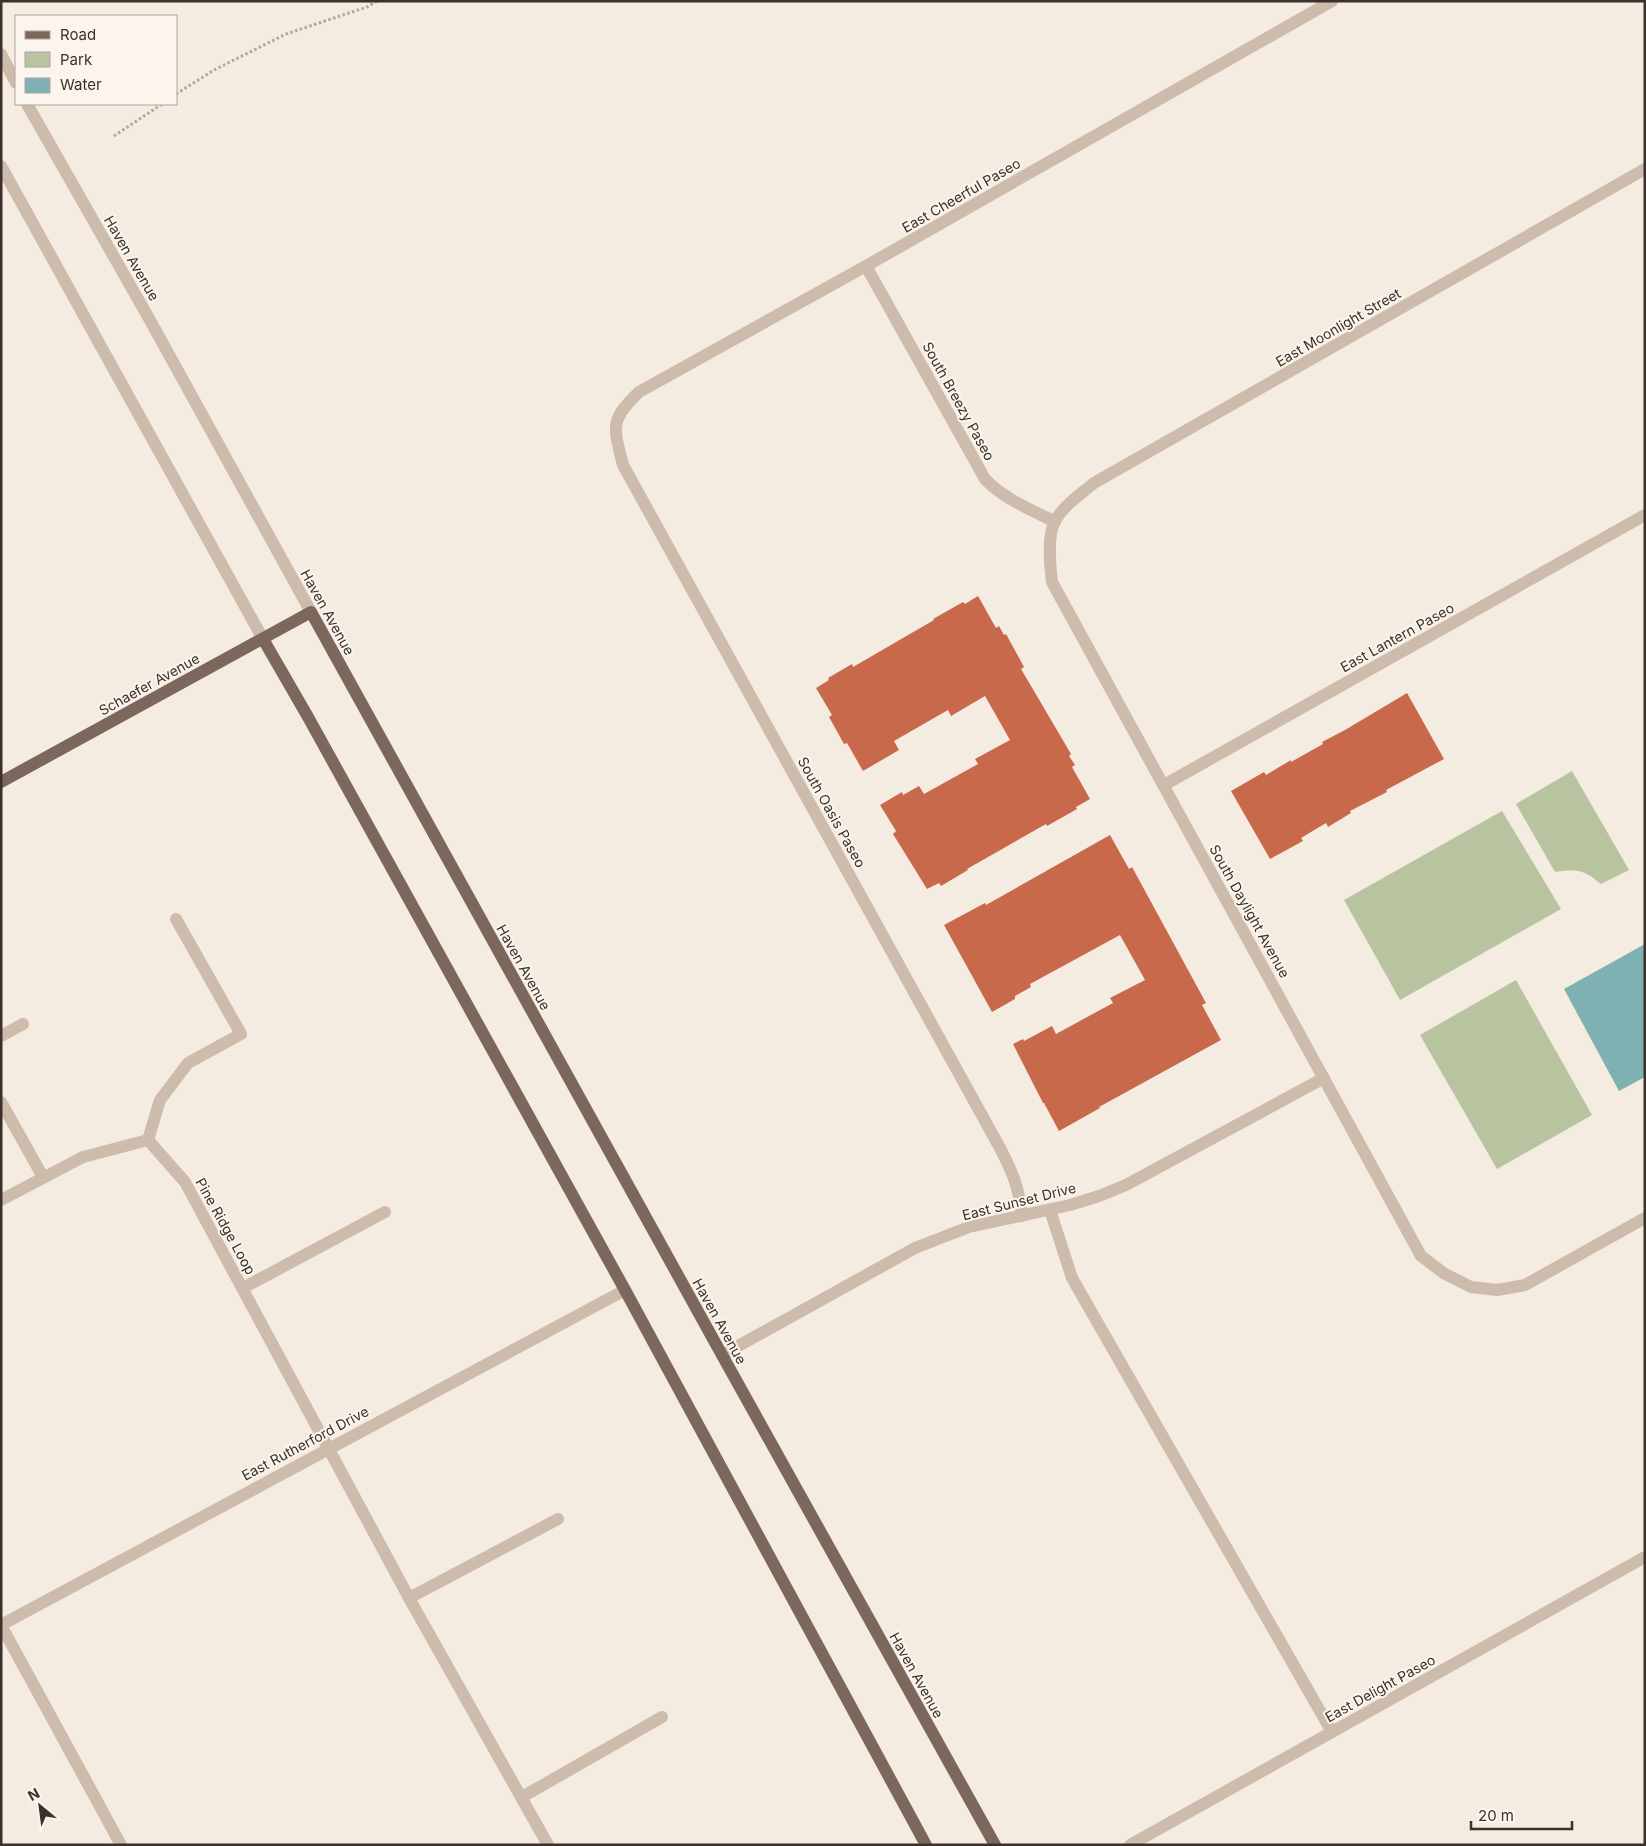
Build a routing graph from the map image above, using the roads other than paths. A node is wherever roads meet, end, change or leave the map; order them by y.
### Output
1 (1332, 1) edge
2 (1, 54) edge
3 (15, 81) edge
4 (28, 105) edge
5 (1, 166) edge
6 (1645, 169) edge
7 (866, 266) junction
8 (616, 423) joint
9 (1645, 515) edge
10 (1055, 522) junction
11 (311, 612) junction
12 (262, 639) junction
13 (1, 782) edge
14 (1164, 786) junction
15 (176, 919) dead end
16 (23, 1024) dead end
17 (1, 1036) edge
18 (1324, 1078) junction
19 (1, 1102) edge
20 (148, 1140) junction
21 (43, 1177) junction
22 (1, 1200) edge
23 (1050, 1210) junction
24 (385, 1212) dead end
25 (1022, 1216) junction
26 (1645, 1218) edge
27 (243, 1288) junction
28 (625, 1290) junction
29 (722, 1355) junction
30 (330, 1447) junction
31 (558, 1519) dead end
32 (1645, 1557) edge
33 (410, 1598) junction
34 (1, 1625) edge
35 (662, 1718) dead end
36 (1332, 1732) junction
37 (522, 1797) junction
38 (121, 1845) edge
39 (548, 1845) edge
40 (926, 1845) edge
41 (995, 1845) edge
42 (1130, 1845) edge

1 - 7 street, East Cheerful Paseo
2 - 3 street
4 - 11 street, Haven Avenue
5 - 12 street
6 - 10 street, East Moonlight Street
7 - 8 street, East Cheerful Paseo
7 - 10 street, South Breezy Paseo
8 - 25 street, South Oasis Paseo
9 - 14 street, East Lantern Paseo
10 - 14 street, South Daylight Avenue
11 - 12 main road, Schaefer Avenue
11 - 29 main road, Haven Avenue
12 - 13 main road, Schaefer Avenue
12 - 28 main road
14 - 18 street, South Daylight Avenue
15 - 20 street
16 - 17 street
18 - 23 street, East Sunset Drive
18 - 26 street, South Daylight Avenue
19 - 21 street
20 - 21 street
20 - 27 street, Pine Ridge Loop
21 - 22 street
23 - 25 street, East Sunset Drive
23 - 36 street
24 - 27 street
25 - 29 street, East Sunset Drive
27 - 30 street, Pine Ridge Loop
28 - 30 street, East Rutherford Drive
28 - 40 main road
29 - 41 main road, Haven Avenue
30 - 33 street, Pine Ridge Loop
30 - 34 street, East Rutherford Drive
31 - 33 street
32 - 36 street, East Delight Paseo
33 - 37 street, Pine Ridge Loop
34 - 38 street
35 - 37 street
36 - 42 street, East Delight Paseo
37 - 39 street, Pine Ridge Loop

